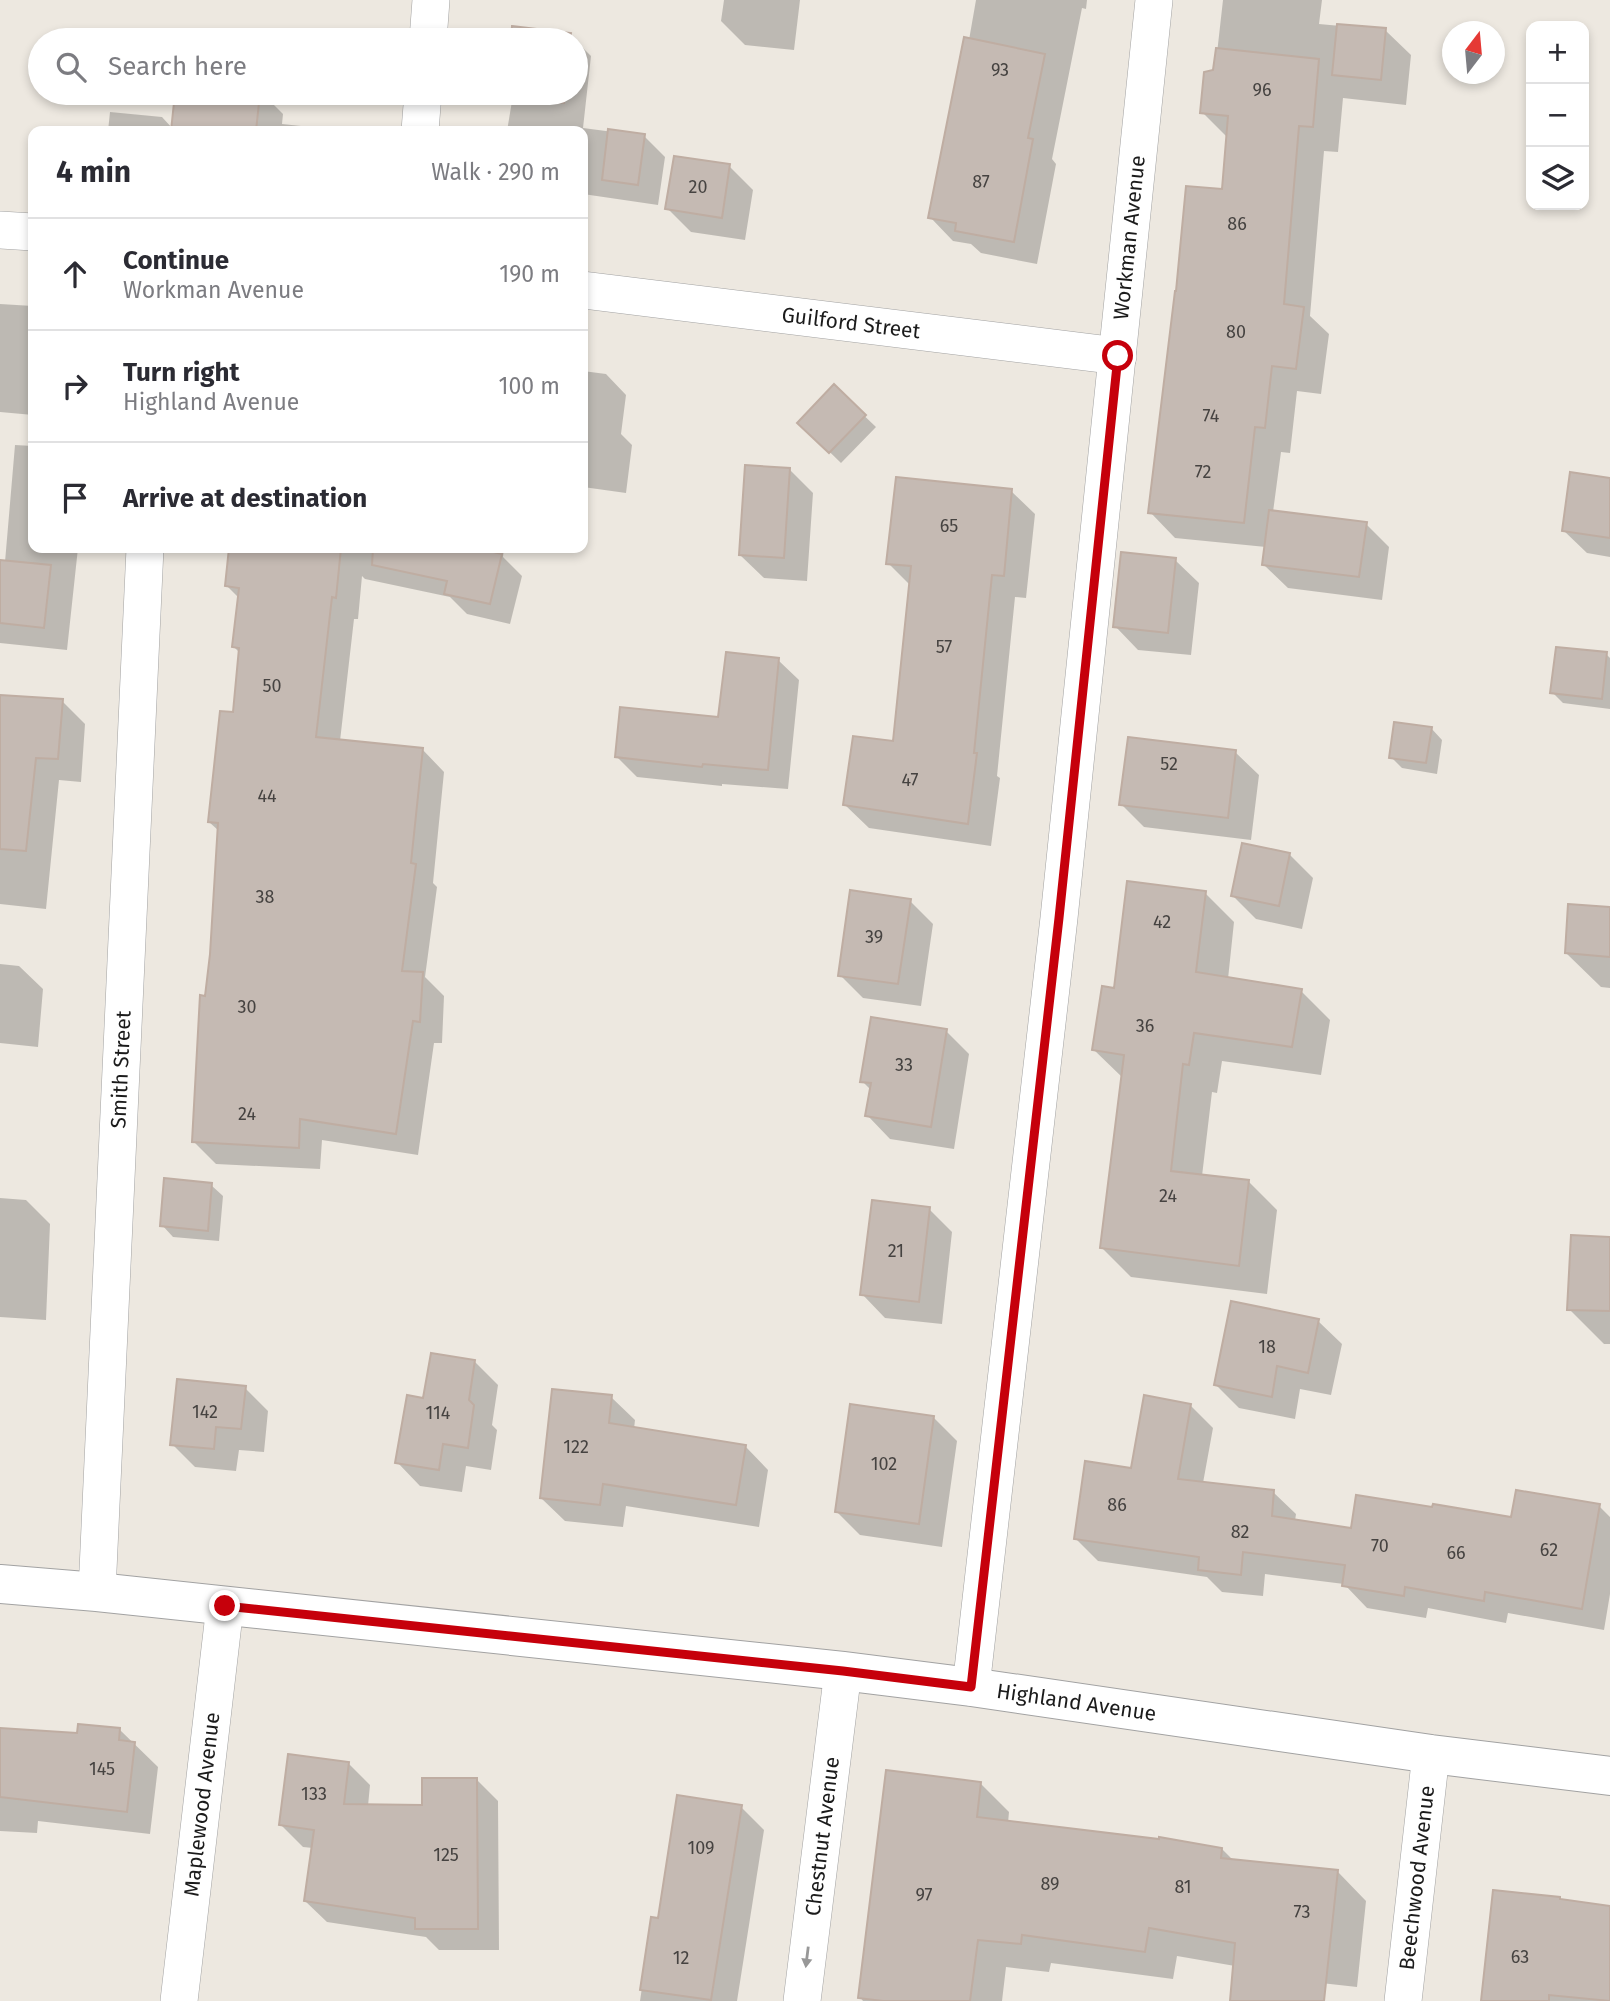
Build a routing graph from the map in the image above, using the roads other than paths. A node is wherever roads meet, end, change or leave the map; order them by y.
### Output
1 (431, 0) edge
2 (1154, 0) edge
3 (429, 28) edge
4 (422, 105) edge
5 (420, 126) edge
6 (0, 230) edge
7 (28, 232) edge
8 (588, 291) edge
9 (1118, 356) junction
10 (145, 553) edge
11 (0, 1584) edge
12 (97, 1591) junction
13 (225, 1606) junction
14 (843, 1671) junction
15 (971, 1687) junction
16 (1431, 1754) junction
17 (1610, 1776) edge
18 (179, 2001) edge
19 (802, 2001) edge
20 (1403, 2001) edge

1 - 3 street
2 - 9 street, Workman Avenue
4 - 5 street
6 - 7 street
8 - 9 street, Guilford Street
9 - 15 street, Workman Avenue
10 - 12 street, Smith Street
11 - 12 street, Highland Avenue
12 - 13 street, Highland Avenue
13 - 14 street, Highland Avenue
13 - 18 street, Maplewood Avenue
14 - 15 street, Highland Avenue
14 -> 19 street, Chestnut Avenue
15 - 16 street, Highland Avenue
16 - 17 street, Highland Avenue
16 - 20 street, Beechwood Avenue

